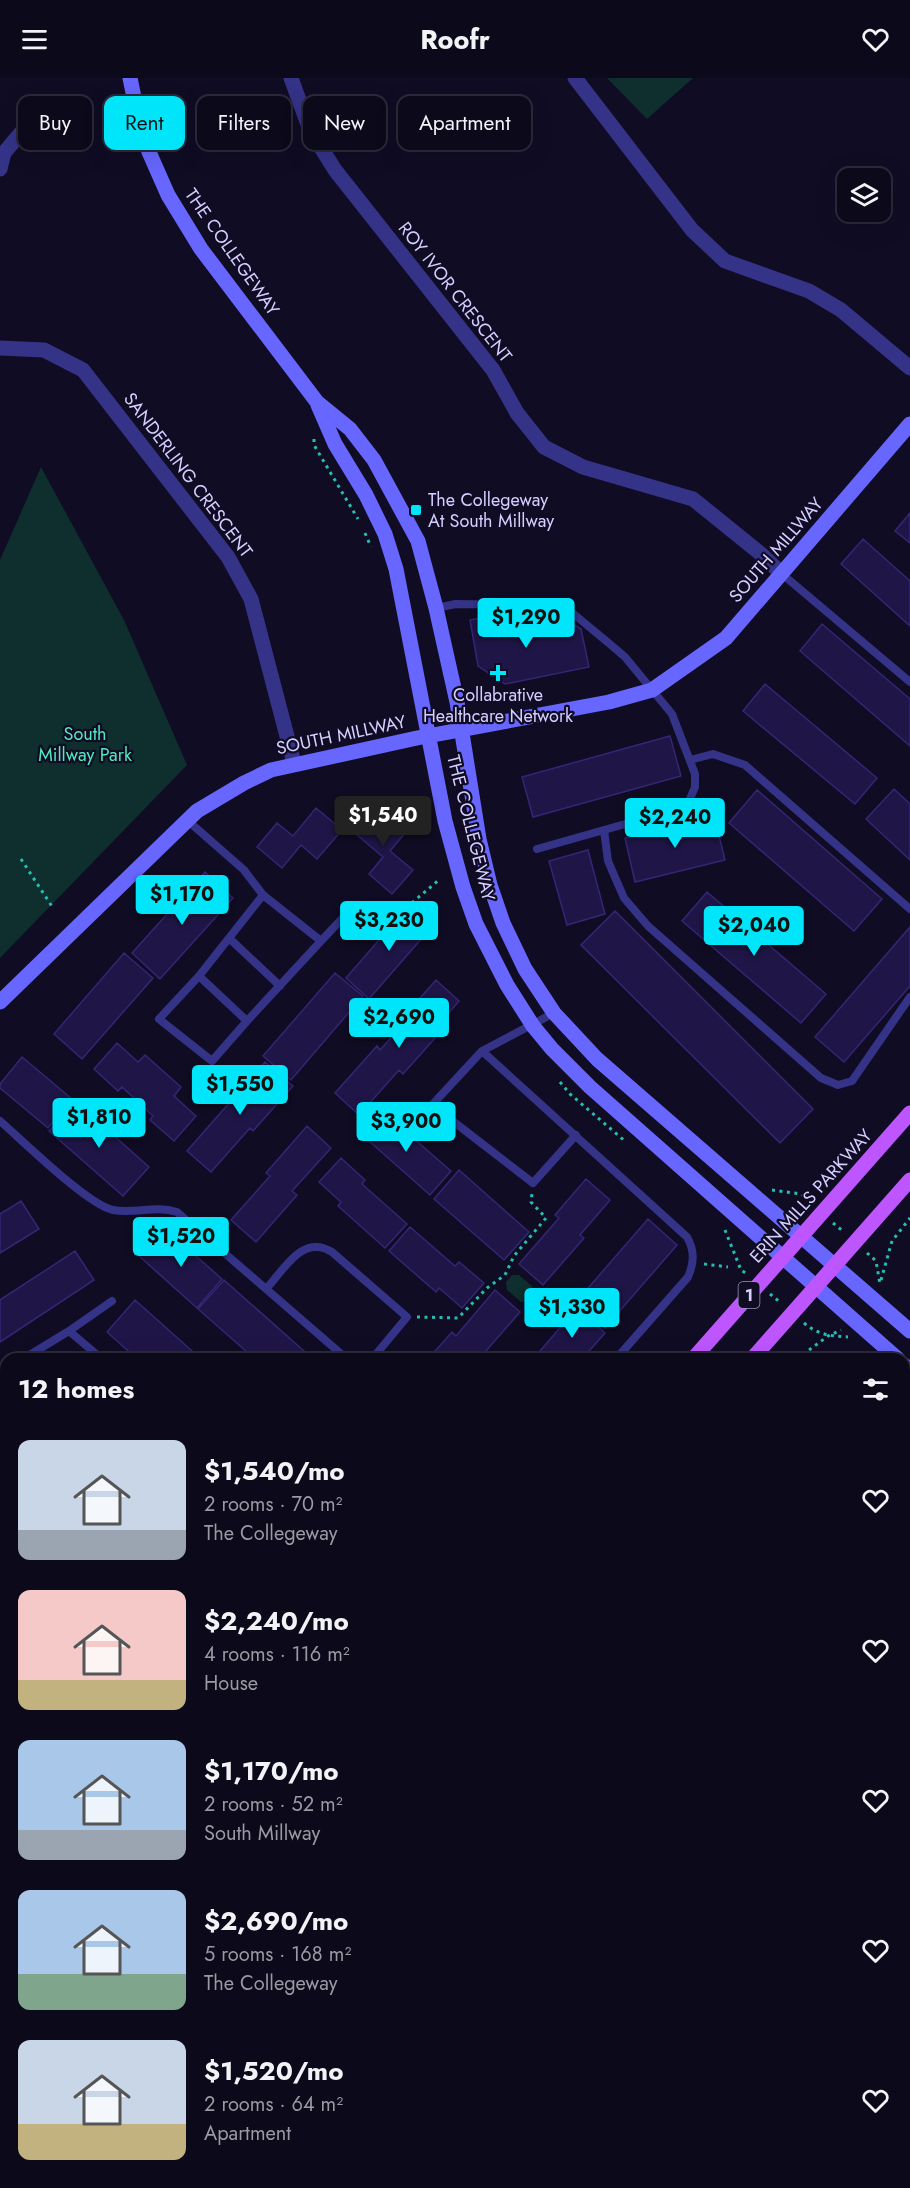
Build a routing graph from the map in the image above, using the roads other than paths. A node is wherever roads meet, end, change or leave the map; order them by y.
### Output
1 (130, 78) edge
2 (291, 78) edge
3 (575, 78) edge
4 (18, 136) edge
5 (0, 169) edge
6 (0, 348) edge
7 (910, 368) edge
8 (317, 402) junction
9 (910, 424) edge
10 (782, 574) junction
11 (436, 608) junction
12 (910, 682) edge
13 (652, 690) junction
14 (461, 730) junction
15 (428, 736) junction
16 (690, 760) junction
17 (294, 763) junction
18 (187, 820) junction
19 (604, 830) junction
20 (537, 849) dead end
21 (263, 895) junction
22 (355, 905) road end
23 (910, 909) edge
24 (229, 938) junction
25 (321, 941) junction
26 (199, 976) junction
27 (280, 986) junction
28 (910, 997) edge
29 (0, 1002) edge
30 (554, 1013) junction
31 (247, 1021) junction
32 (533, 1026) junction
33 (482, 1052) junction
34 (910, 1113) edge
35 (0, 1121) edge
36 (576, 1135) junction
37 (910, 1180) edge
38 (801, 1236) junction
39 (783, 1257) junction
40 (834, 1265) junction
41 (816, 1287) junction
42 (267, 1288) junction
43 (112, 1301) dead end
44 (69, 1331) junction
45 (910, 1331) edge
46 (33, 1353) edge
47 (95, 1353) edge
48 (339, 1353) edge
49 (377, 1353) edge
50 (621, 1353) edge
51 (698, 1353) edge
52 (757, 1353) edge
53 (891, 1353) edge

1 - 8 street, THE COLLEGEWAY
2 - 10 street, ROY IVOR CRESCENT
3 - 7 street
4 - 5 street
6 - 17 street, SANDERLING CRESCENT
8 - 11 street, THE COLLEGEWAY
8 - 15 street, THE COLLEGEWAY
9 - 10 street, SOUTH MILLWAY
10 - 12 lane
10 - 13 street, SOUTH MILLWAY
11 - 13 lane
11 - 14 street, THE COLLEGEWAY
13 - 14 street, SOUTH MILLWAY
13 - 16 lane
14 - 15 street, SOUTH MILLWAY
14 - 30 street, THE COLLEGEWAY
15 - 17 street, SOUTH MILLWAY
15 - 32 street, THE COLLEGEWAY
16 - 19 lane
16 - 23 lane
17 - 18 street, SOUTH MILLWAY
18 - 21 lane
18 - 29 street, SOUTH MILLWAY
19 - 20 lane
19 - 28 lane
21 - 24 lane
21 - 25 lane
22 - 25 lane
24 - 26 lane
24 - 27 lane
25 - 27 lane
26 - 31 lane
26 - 31 lane
27 - 31 lane
30 - 32 lane
30 - 38 street, THE COLLEGEWAY
32 - 33 lane
32 - 39 street, THE COLLEGEWAY
33 - 36 lane
33 - 36 lane
34 - 38 main road, ERIN MILLS PARKWAY / 1
35 - 42 lane
36 - 50 lane
37 - 40 main road
38 - 39 main road, ERIN MILLS PARKWAY / 1
38 - 40 street, THE COLLEGEWAY
39 - 41 street, THE COLLEGEWAY
39 - 51 main road, ERIN MILLS PARKWAY / 1
40 - 41 main road
40 - 45 street, THE COLLEGEWAY
41 - 52 main road
41 - 53 street, THE COLLEGEWAY
42 - 48 lane
42 - 49 lane
43 - 44 lane
44 - 46 lane
44 - 47 lane

